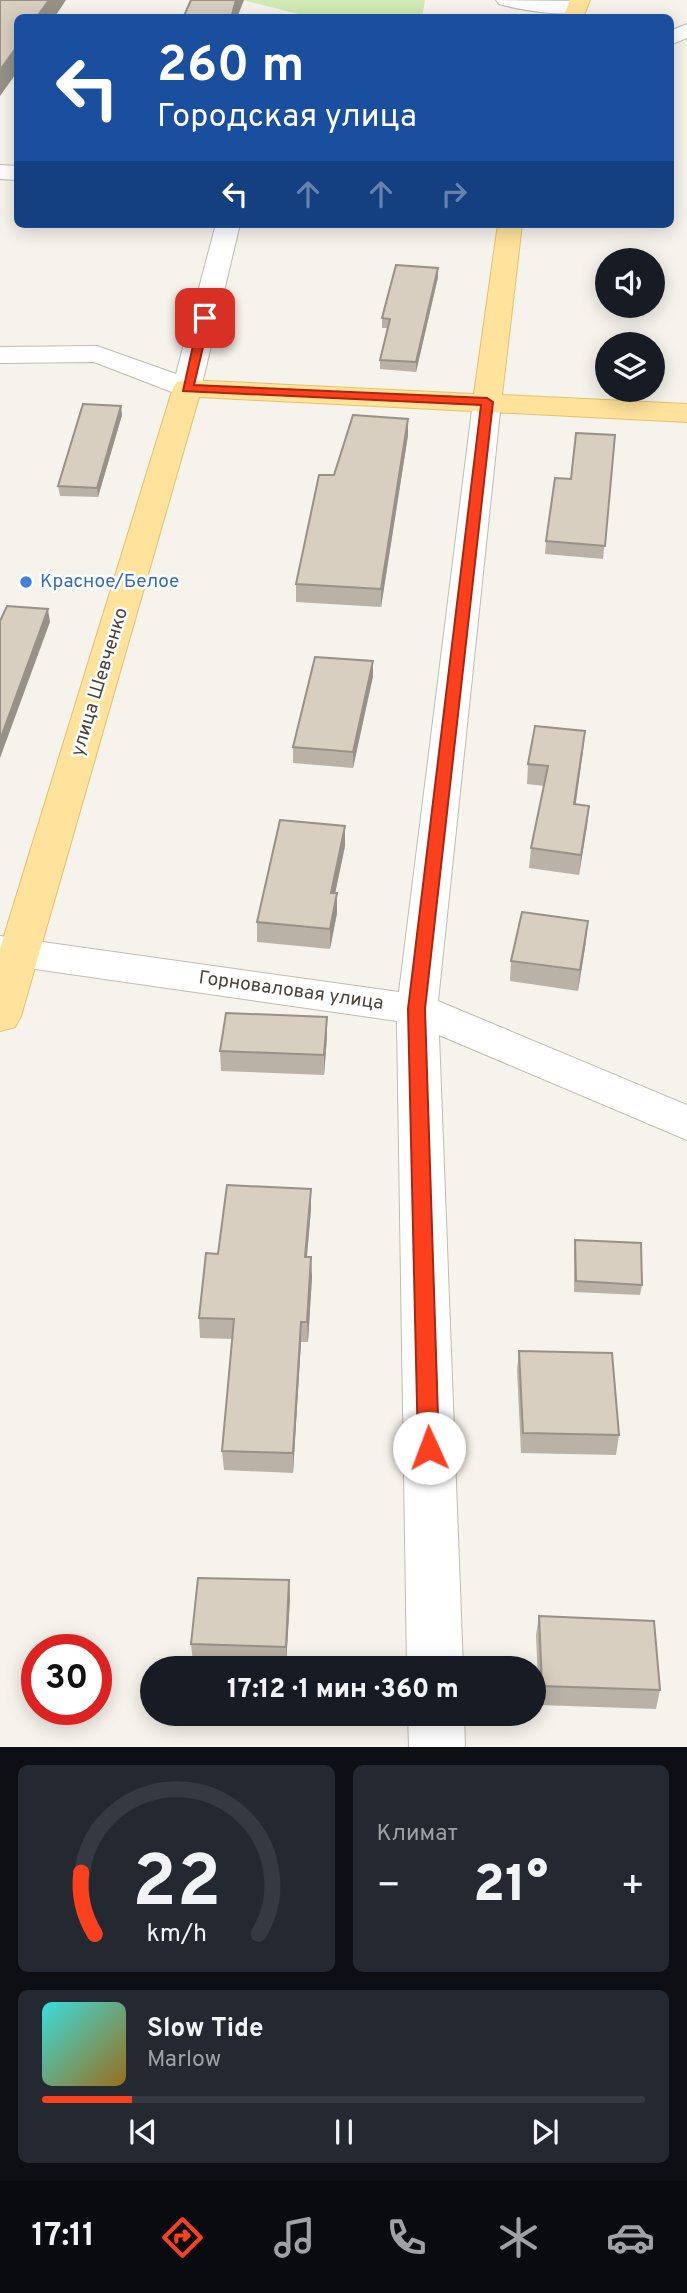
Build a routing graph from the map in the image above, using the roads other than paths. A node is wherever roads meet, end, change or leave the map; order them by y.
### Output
1 (506, 0) edge
2 (577, 8) edge
3 (227, 228) edge
4 (509, 228) edge
5 (0, 355) edge
6 (187, 388) junction
7 (487, 402) junction
8 (687, 412) edge
9 (10, 951) edge
10 (417, 1009) junction
11 (0, 1016) edge
12 (687, 1124) edge
13 (435, 1656) edge
14 (436, 1726) edge
15 (437, 1747) edge

1 - 2 street
3 - 6 street, улица Шевченко
4 - 7 main road
5 - 6 street
6 - 7 main road
6 - 9 main road, улица Шевченко
7 - 8 main road
7 - 10 street
9 - 10 street, Горноваловая улица
9 - 11 main road, улица Шевченко
10 - 12 street, Горноваловая улица
10 - 13 street
14 - 15 street

